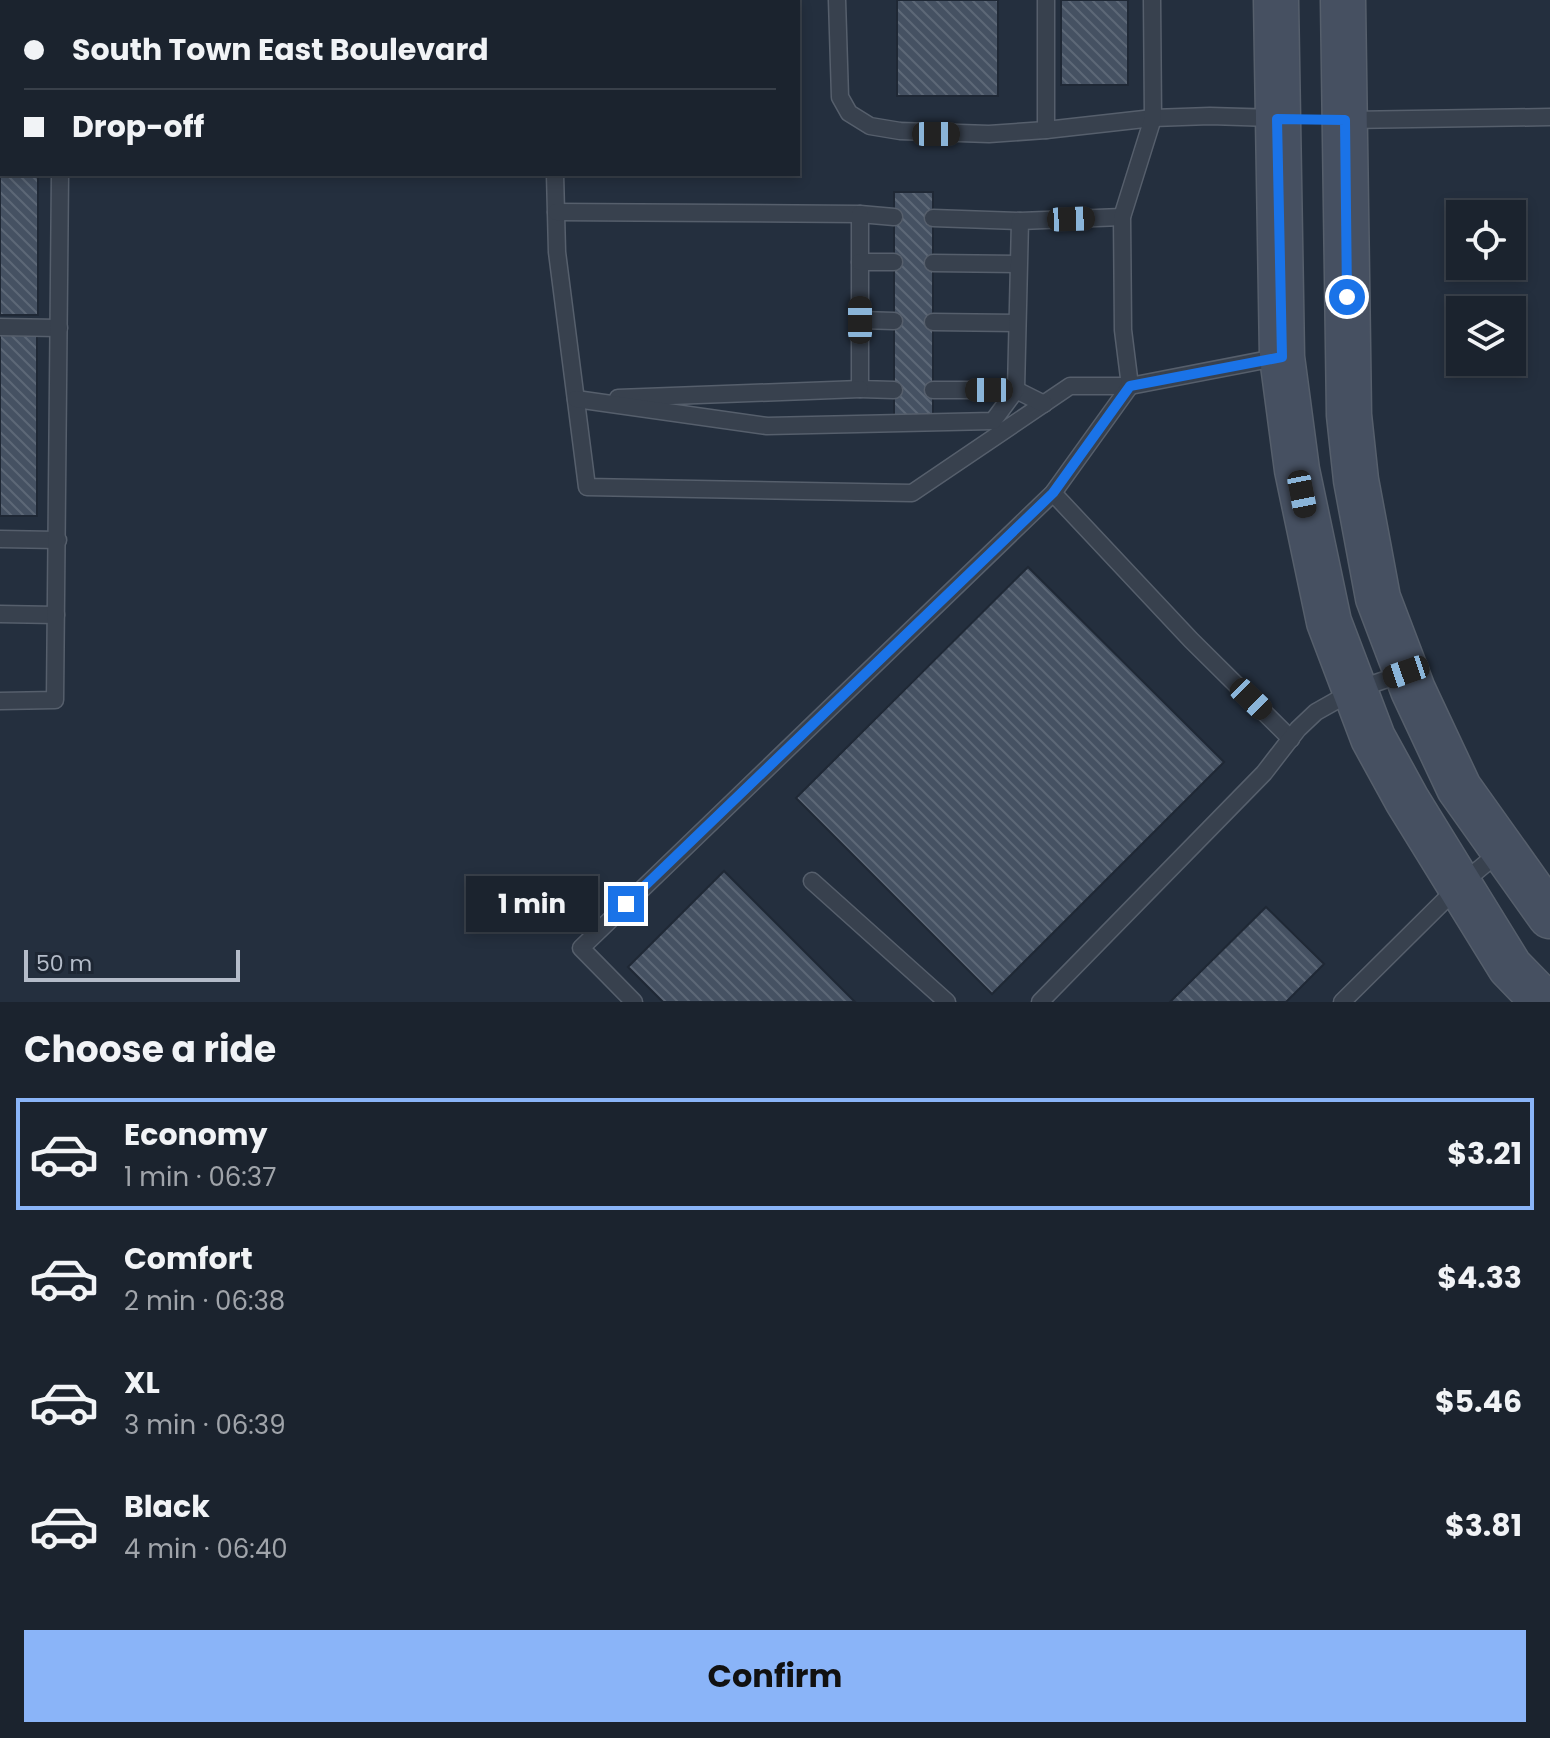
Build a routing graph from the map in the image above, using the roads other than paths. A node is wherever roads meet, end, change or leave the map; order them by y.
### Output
1 (837, 0) edge
2 (1046, 0) edge
3 (1152, 0) edge
4 (1276, 0) edge
5 (1343, 0) edge
6 (1550, 117) edge
7 (1153, 118) junction
8 (1277, 119) junction
9 (1345, 120) junction
10 (1046, 130) junction
11 (60, 176) edge
12 (555, 176) edge
13 (556, 212) junction
14 (860, 214) junction
15 (894, 217) dead end
16 (1122, 217) junction
17 (933, 218) dead end
18 (1020, 221) junction
19 (860, 262) junction
20 (894, 262) dead end
21 (933, 263) dead end
22 (1018, 264) junction
23 (860, 320) junction
24 (894, 321) dead end
25 (933, 322) dead end
26 (1017, 323) junction
27 (0, 327) edge
28 (59, 328) junction
29 (1282, 357) junction
30 (1130, 386) junction
31 (860, 389) junction
32 (894, 390) dead end
33 (933, 390) dead end
34 (1016, 390) junction
35 (576, 399) junction
36 (1044, 404) junction
37 (1053, 493) junction
38 (0, 539) edge
39 (58, 540) junction
40 (0, 614) edge
41 (56, 615) junction
42 (1406, 672) junction
43 (1355, 690) junction
44 (0, 701) edge
45 (1291, 739) junction
46 (1503, 849) junction
47 (812, 881) dead end
48 (1460, 885) junction
49 (1550, 916) edge
50 (634, 1002) edge
51 (947, 1002) edge
52 (1040, 1002) edge
53 (1342, 1002) edge
54 (1544, 1002) edge

1 - 10 lane
2 - 10 lane
3 - 7 lane
4 - 8 main road
5 - 9 main road
6 - 9 lane
7 - 8 lane
7 - 10 lane
7 - 16 lane
8 - 9 main road
8 - 29 main road
9 - 42 main road
11 - 28 lane
12 - 13 lane
13 - 14 lane
13 - 35 lane
14 - 15 lane
14 - 19 lane
16 - 18 lane
16 - 30 lane
17 - 18 lane
18 - 22 lane
19 - 20 lane
19 - 23 lane
21 - 22 lane
22 - 26 lane
23 - 24 lane
23 - 31 lane
25 - 26 lane
26 - 34 lane
27 - 28 lane
28 - 39 lane
29 - 30 lane
29 - 43 main road
30 - 36 lane
30 - 37 lane
31 - 32 lane
31 - 35 lane
33 - 34 lane
34 - 35 lane
34 - 36 lane
35 - 36 lane
37 - 45 lane
37 - 50 lane
38 - 39 lane
39 - 41 lane
40 - 41 lane
41 - 44 lane
42 - 43 lane
42 - 46 main road
43 - 45 lane
43 - 48 main road
45 - 52 lane
46 - 48 lane
46 - 49 main road
47 - 51 lane
48 - 53 lane
48 - 54 main road

